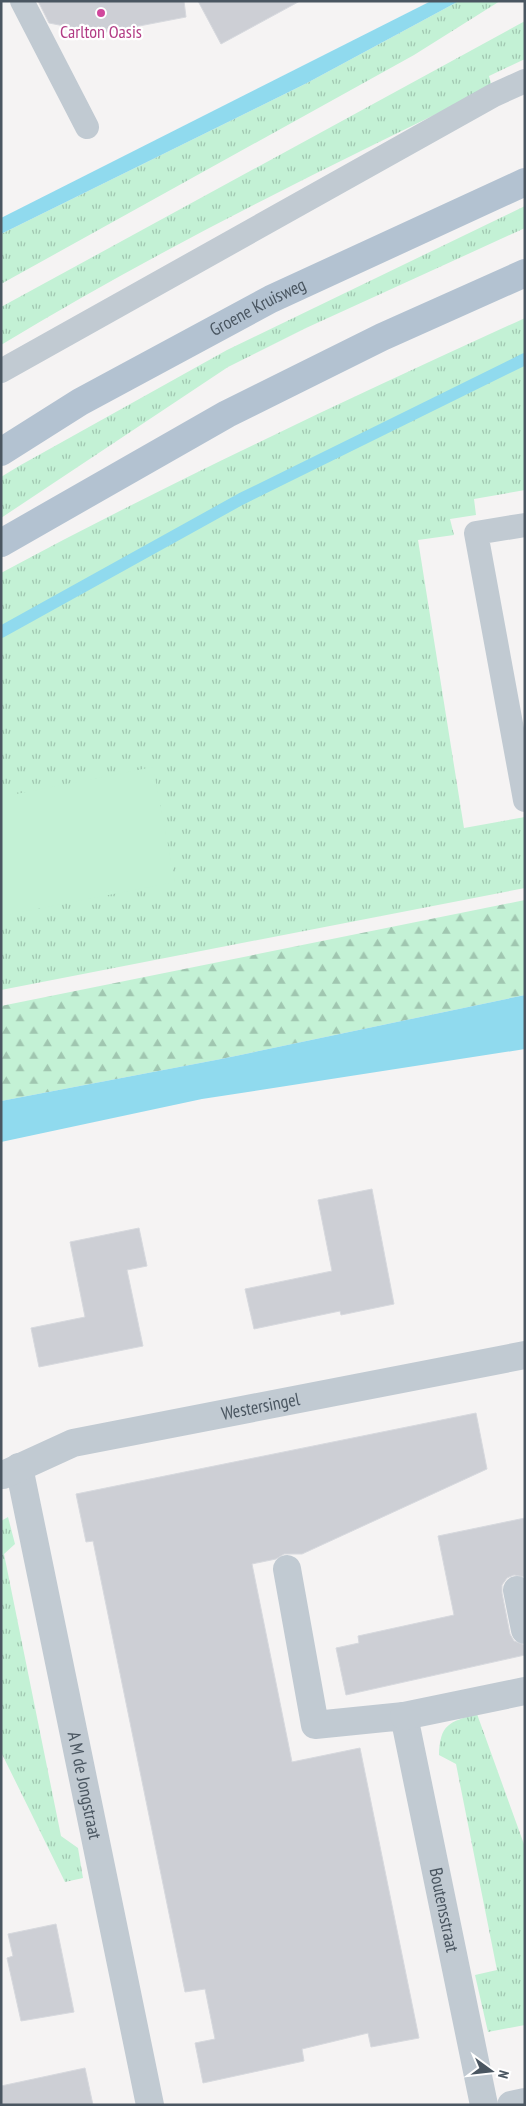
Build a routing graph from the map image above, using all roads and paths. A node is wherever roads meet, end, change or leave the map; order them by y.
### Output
1 (22, 1) edge
2 (525, 81) edge
3 (87, 127) dead end
4 (525, 182) edge
5 (525, 273) edge
6 (1, 371) edge
7 (1, 452) edge
8 (525, 524) edge
9 (1, 543) edge
10 (525, 800) edge
11 (525, 1355) edge
12 (10, 1471) edge
13 (286, 1568) dead end
14 (517, 1590) dead end
15 (525, 1630) edge
16 (525, 1691) edge
17 (404, 1716) junction
18 (150, 2105) edge
19 (484, 2105) edge

1 - 3 lane
2 - 6 lane
4 - 7 main road, Groene Kruisweg
5 - 9 main road
8 - 10 lane
11 - 12 street, Westersingel
12 - 18 street, A M de Jongstraat
13 - 17 street
14 - 15 street
16 - 17 street
17 - 19 street, Boutensstraat

